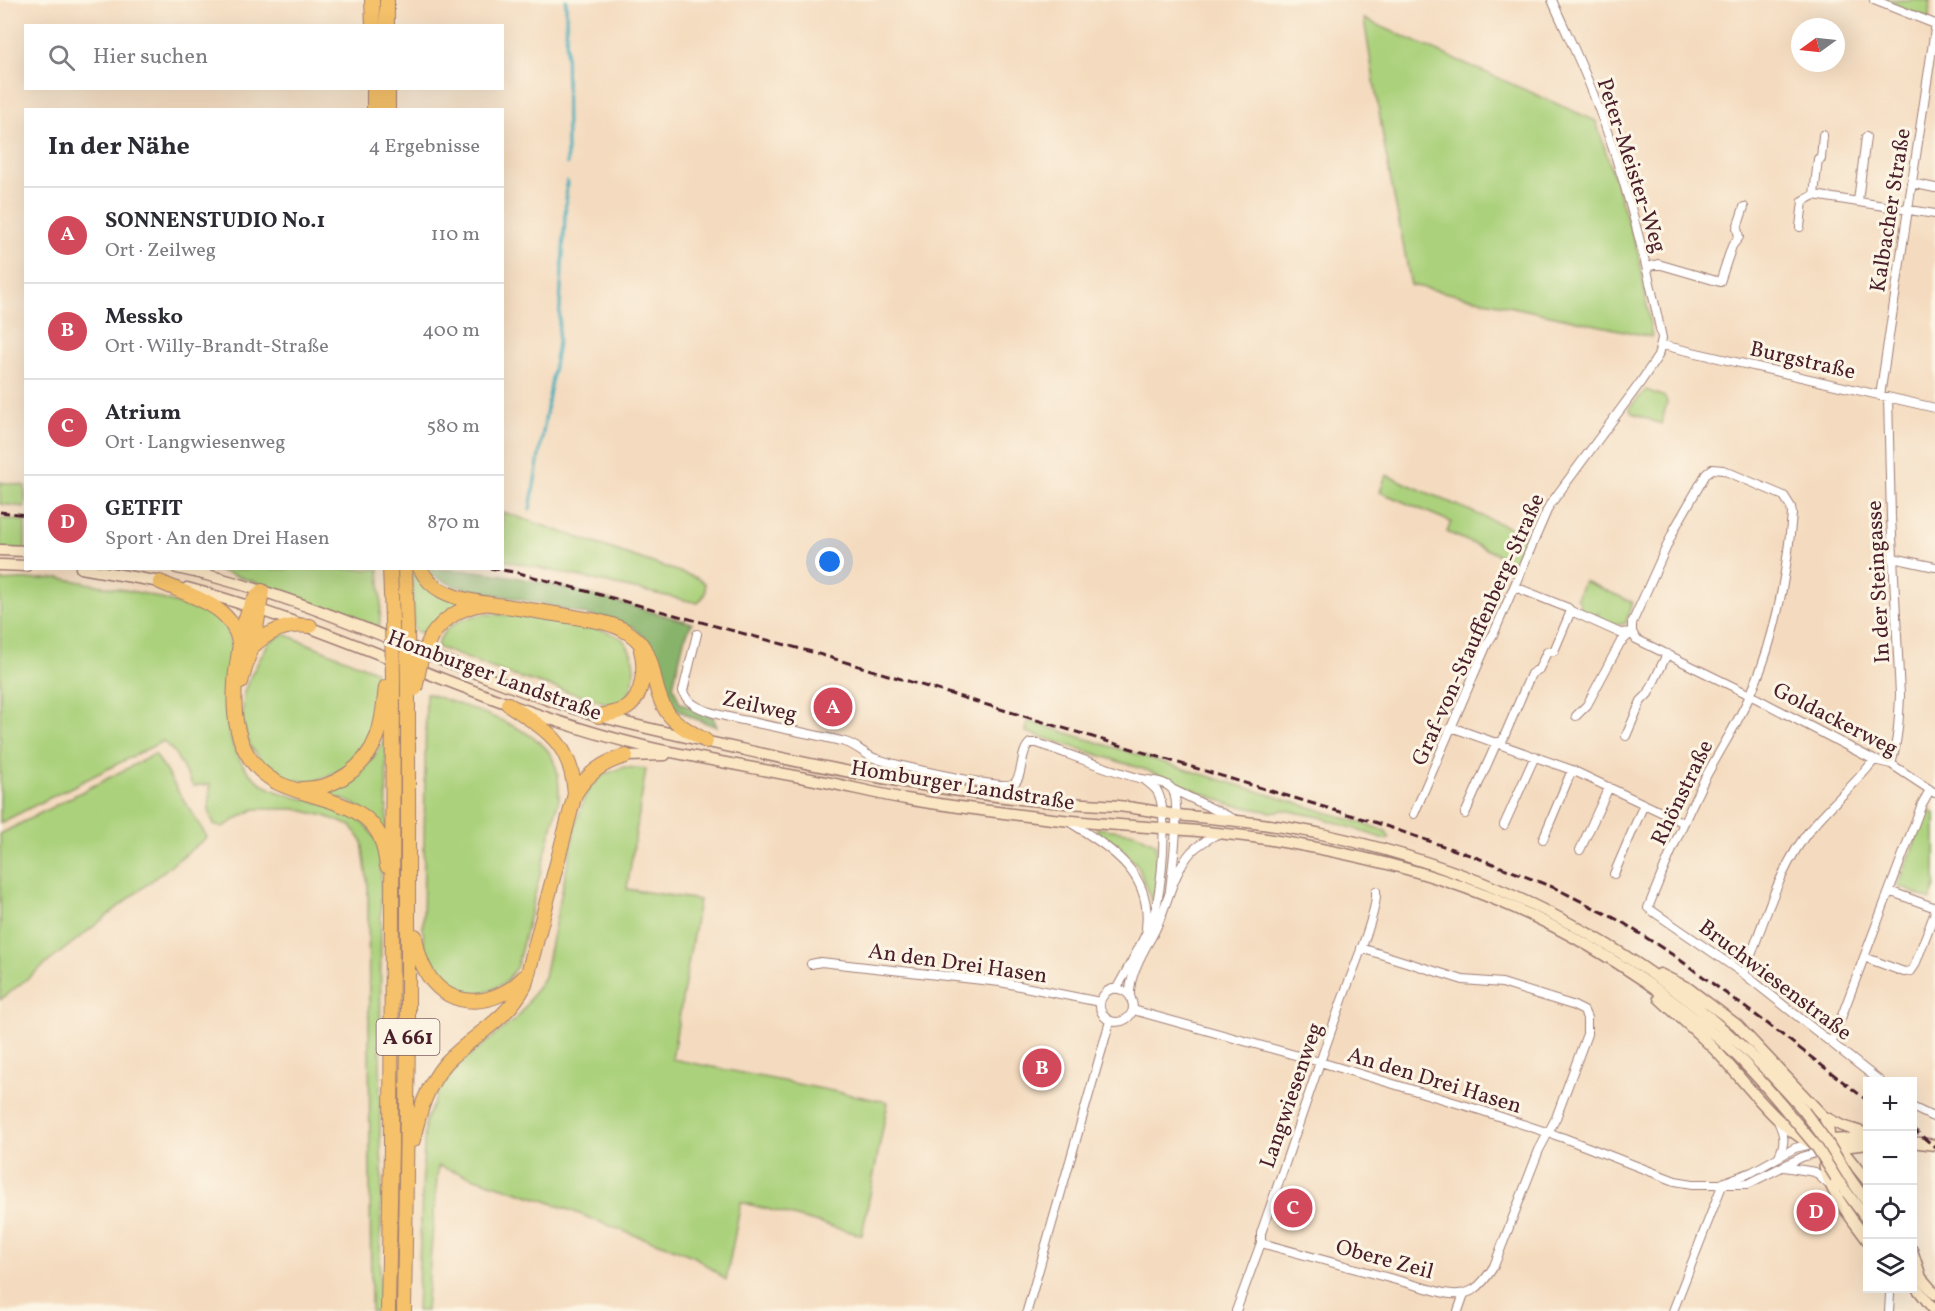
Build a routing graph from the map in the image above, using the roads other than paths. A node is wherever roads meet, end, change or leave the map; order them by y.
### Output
1 (372, 0) edge
2 (387, 0) edge
3 (1552, 0) edge
4 (1874, 0) edge
5 (373, 24) edge
6 (387, 24) edge
7 (1935, 24) edge
8 (1935, 29) edge
9 (374, 90) edge
10 (388, 90) edge
11 (374, 108) edge
12 (388, 108) edge
13 (1823, 135) dead end
14 (1866, 137) dead end
15 (1911, 183) junction
16 (1935, 188) edge
17 (1814, 195) junction
18 (1858, 201) junction
19 (1744, 207) dead end
20 (1908, 210) junction
21 (1935, 214) edge
22 (1800, 227) dead end
23 (1647, 267) junction
24 (1662, 345) junction
25 (1884, 397) junction
26 (1935, 408) edge
27 (0, 550) edge
28 (24, 551) edge
29 (1893, 558) junction
30 (0, 565) edge
31 (24, 566) edge
32 (1935, 567) edge
33 (92, 570) edge
34 (184, 570) edge
35 (390, 570) edge
36 (405, 570) edge
37 (421, 570) edge
38 (160, 582) junction
39 (1515, 587) junction
40 (262, 591) junction
41 (487, 604) junction
42 (255, 607) junction
43 (1571, 611) junction
44 (310, 626) junction
45 (1632, 632) junction
46 (697, 634) dead end
47 (637, 642) junction
48 (246, 647) junction
49 (1667, 654) junction
50 (390, 680) junction
51 (412, 688) junction
52 (1750, 694) junction
53 (508, 704) junction
54 (599, 716) junction
55 (1576, 716) dead end
56 (1451, 727) junction
57 (1626, 736) dead end
58 (706, 741) junction
59 (1499, 743) junction
60 (685, 755) junction
61 (626, 756) joint
62 (1534, 756) junction
63 (1874, 760) junction
64 (1891, 764) junction
65 (1572, 770) junction
66 (1142, 779) junction
67 (293, 788) junction
68 (1609, 788) junction
69 (1172, 789) junction
70 (1932, 792) edge
71 (575, 794) junction
72 (1644, 804) junction
73 (1162, 813) junction
74 (1465, 813) dead end
75 (1414, 814) dead end
76 (1176, 815) junction
77 (1067, 820) junction
78 (1238, 821) junction
79 (1684, 823) junction
80 (1504, 825) dead end
81 (1162, 828) junction
82 (1175, 829) junction
83 (1219, 833) junction
84 (1543, 839) dead end
85 (1580, 850) dead end
86 (1614, 874) dead end
87 (1170, 890) junction
88 (1376, 891) dead end
89 (1889, 891) junction
90 (393, 895) junction
91 (408, 906) junction
92 (1648, 908) joint
93 (1145, 935) junction
94 (1361, 948) junction
95 (1864, 957) junction
96 (811, 964) dead end
97 (1641, 964) junction
98 (531, 965) junction
99 (1633, 973) junction
100 (1744, 974) junction
101 (1117, 988) junction
102 (1130, 996) junction
103 (1100, 1002) junction
104 (1133, 1010) junction
105 (1110, 1021) junction
106 (1832, 1042) junction
107 (1320, 1062) junction
108 (1875, 1077) edge
109 (1917, 1109) edge
110 (1823, 1116) junction
111 (1935, 1118) edge
112 (1778, 1119) junction
113 (1548, 1132) junction
114 (1863, 1134) edge
115 (1863, 1137) edge
116 (1917, 1143) edge
117 (1812, 1144) junction
118 (1828, 1144) junction
119 (1863, 1145) edge
120 (1935, 1145) edge
121 (1840, 1147) junction
122 (1863, 1150) edge
123 (1779, 1156) junction
124 (1782, 1167) junction
125 (406, 1168) junction
126 (1861, 1172) junction
127 (1863, 1175) edge
128 (1842, 1176) junction
129 (1723, 1183) junction
130 (1838, 1196) junction
131 (1863, 1199) edge
132 (1863, 1212) edge
133 (1866, 1239) edge
134 (1262, 1243) junction
135 (1917, 1281) edge
136 (1917, 1282) edge
137 (1915, 1293) edge
138 (1464, 1294) junction
139 (1935, 1294) edge
140 (1890, 1295) dead end
141 (388, 1311) edge
142 (404, 1311) edge
143 (1028, 1311) edge
144 (1236, 1311) edge
145 (1458, 1311) edge
146 (1672, 1311) edge
147 (1889, 1311) edge
148 (1934, 1311) edge

1 - 5 highway
2 - 6 highway
3 - 23 street, Peter-Meister-Weg
4 - 7 street
8 - 15 street, Kalbacher Straße
9 - 11 highway
10 - 12 highway
13 - 17 street
14 - 18 street
15 - 16 street
15 - 20 street, Kalbacher Straße
17 - 18 street
17 - 22 street
18 - 20 street
19 - 23 street
20 - 21 street
20 - 25 street, Kalbacher Straße
23 - 24 street, Peter-Meister-Weg
24 - 25 street, Burgstraße
24 - 39 street, Graf-von-Stauffenberg-Straße
25 - 26 street, Burgstraße
25 - 29 street, In der Steingasse
27 - 28 main road
29 - 32 street
29 - 64 street, In der Steingasse
30 - 31 main road
33 - 38 main road, Homburger Landstraße
34 - 40 main road, Homburger Landstraße
35 - 50 highway, bridge
36 - 51 highway, A 661, bridge
37 - 41 highway
38 - 42 main road, Homburger Landstraße
38 - 48 highway
39 - 43 street
39 - 56 street, Graf-von-Stauffenberg-Straße
40 - 42 highway
40 - 54 main road, Homburger Landstraße
41 - 47 highway
41 - 51 highway, bridge
42 - 44 main road, Homburger Landstraße
42 - 48 highway
43 - 45 street
43 - 59 street
44 - 48 highway
44 - 53 main road, Homburger Landstraße
45 - 49 street, Goldackerweg
45 - 52 street, Rhönstraße
45 - 55 street
46 - 66 street, Zeilweg
47 - 54 highway
47 - 58 highway
48 - 67 highway
49 - 52 street, Goldackerweg
49 - 57 street
50 - 67 highway
50 - 90 highway, A 661
51 - 91 highway, A 661
52 - 63 street, Goldackerweg
52 - 79 street, Rhönstraße
53 - 60 main road, Homburger Landstraße
53 - 71 highway
54 - 58 main road, Homburger Landstraße
56 - 59 street
56 - 75 street, Graf-von-Stauffenberg-Straße
58 - 73 main road, Homburger Landstraße
59 - 62 street
59 - 74 street
60 - 61 main road
60 - 77 main road, Homburger Landstraße
61 - 71 highway
62 - 65 street
62 - 80 street
63 - 64 street, Goldackerweg
63 - 100 street
64 - 70 street, Goldackerweg
65 - 68 street
65 - 84 street
66 - 69 street, Zeilweg
66 - 73 street
67 - 90 highway
68 - 72 street
68 - 85 street
69 - 76 street
69 - 78 street, Zeilweg
70 - 89 street
71 - 98 highway
72 - 79 street
72 - 86 street
73 - 76 main road, Homburger Landstraße
73 - 81 street
76 - 78 main road, Homburger Landstraße
76 - 82 street
77 - 81 main road, Homburger Landstraße
77 - 93 street
78 - 97 main road, Homburger Landstraße
79 - 92 street, Rhönstraße
81 - 82 main road, Homburger Landstraße
81 - 93 street
82 - 83 main road, Homburger Landstraße
82 - 87 street
83 - 87 street
83 - 99 main road, Homburger Landstraße
87 - 102 street
88 - 94 street, Langwiesenweg
89 - 95 street
89 - 95 street
90 - 141 highway, A 661
91 - 98 highway
91 - 125 highway, A 661
92 - 100 street, Bruchwiesenstraße
93 - 101 street
94 - 107 street, Langwiesenweg
94 - 113 street
95 - 106 street
96 - 103 street, An den Drei Hasen
97 - 110 main road
97 - 128 main road, Homburger Landstraße, bridge
98 - 125 highway, A 661
99 - 112 main road
99 - 128 main road, Homburger Landstraße, bridge
100 - 106 street, Bruchwiesenstraße
101 - 102 street
101 - 103 street
102 - 104 street
103 - 105 street
104 - 105 street
104 - 107 street, An den Drei Hasen
105 - 143 street
106 - 108 street, Bruchwiesenstraße
107 - 113 street, An den Drei Hasen
107 - 134 street, Langwiesenweg
109 - 111 street
110 - 114 main road
110 - 118 main road
112 - 117 main road
112 - 123 street
113 - 129 street, An den Drei Hasen
113 - 138 street
115 - 118 main road
116 - 120 main road
117 - 118 main road
117 - 123 street, An den Drei Hasen
118 - 121 main road
118 - 124 street, An den Drei Hasen
118 - 130 main road
119 - 121 main road
121 - 126 main road
122 - 126 main road
123 - 129 street, An den Drei Hasen
124 - 129 street, An den Drei Hasen
124 - 130 street
125 - 142 highway, A 661
126 - 127 main road
128 - 131 main road
128 - 132 main road
129 - 146 street
130 - 133 main road
134 - 138 street, Obere Zeil
134 - 144 street, Langwiesenweg
135 - 139 main road
136 - 148 main road
137 - 148 main road
138 - 145 street
140 - 147 street

